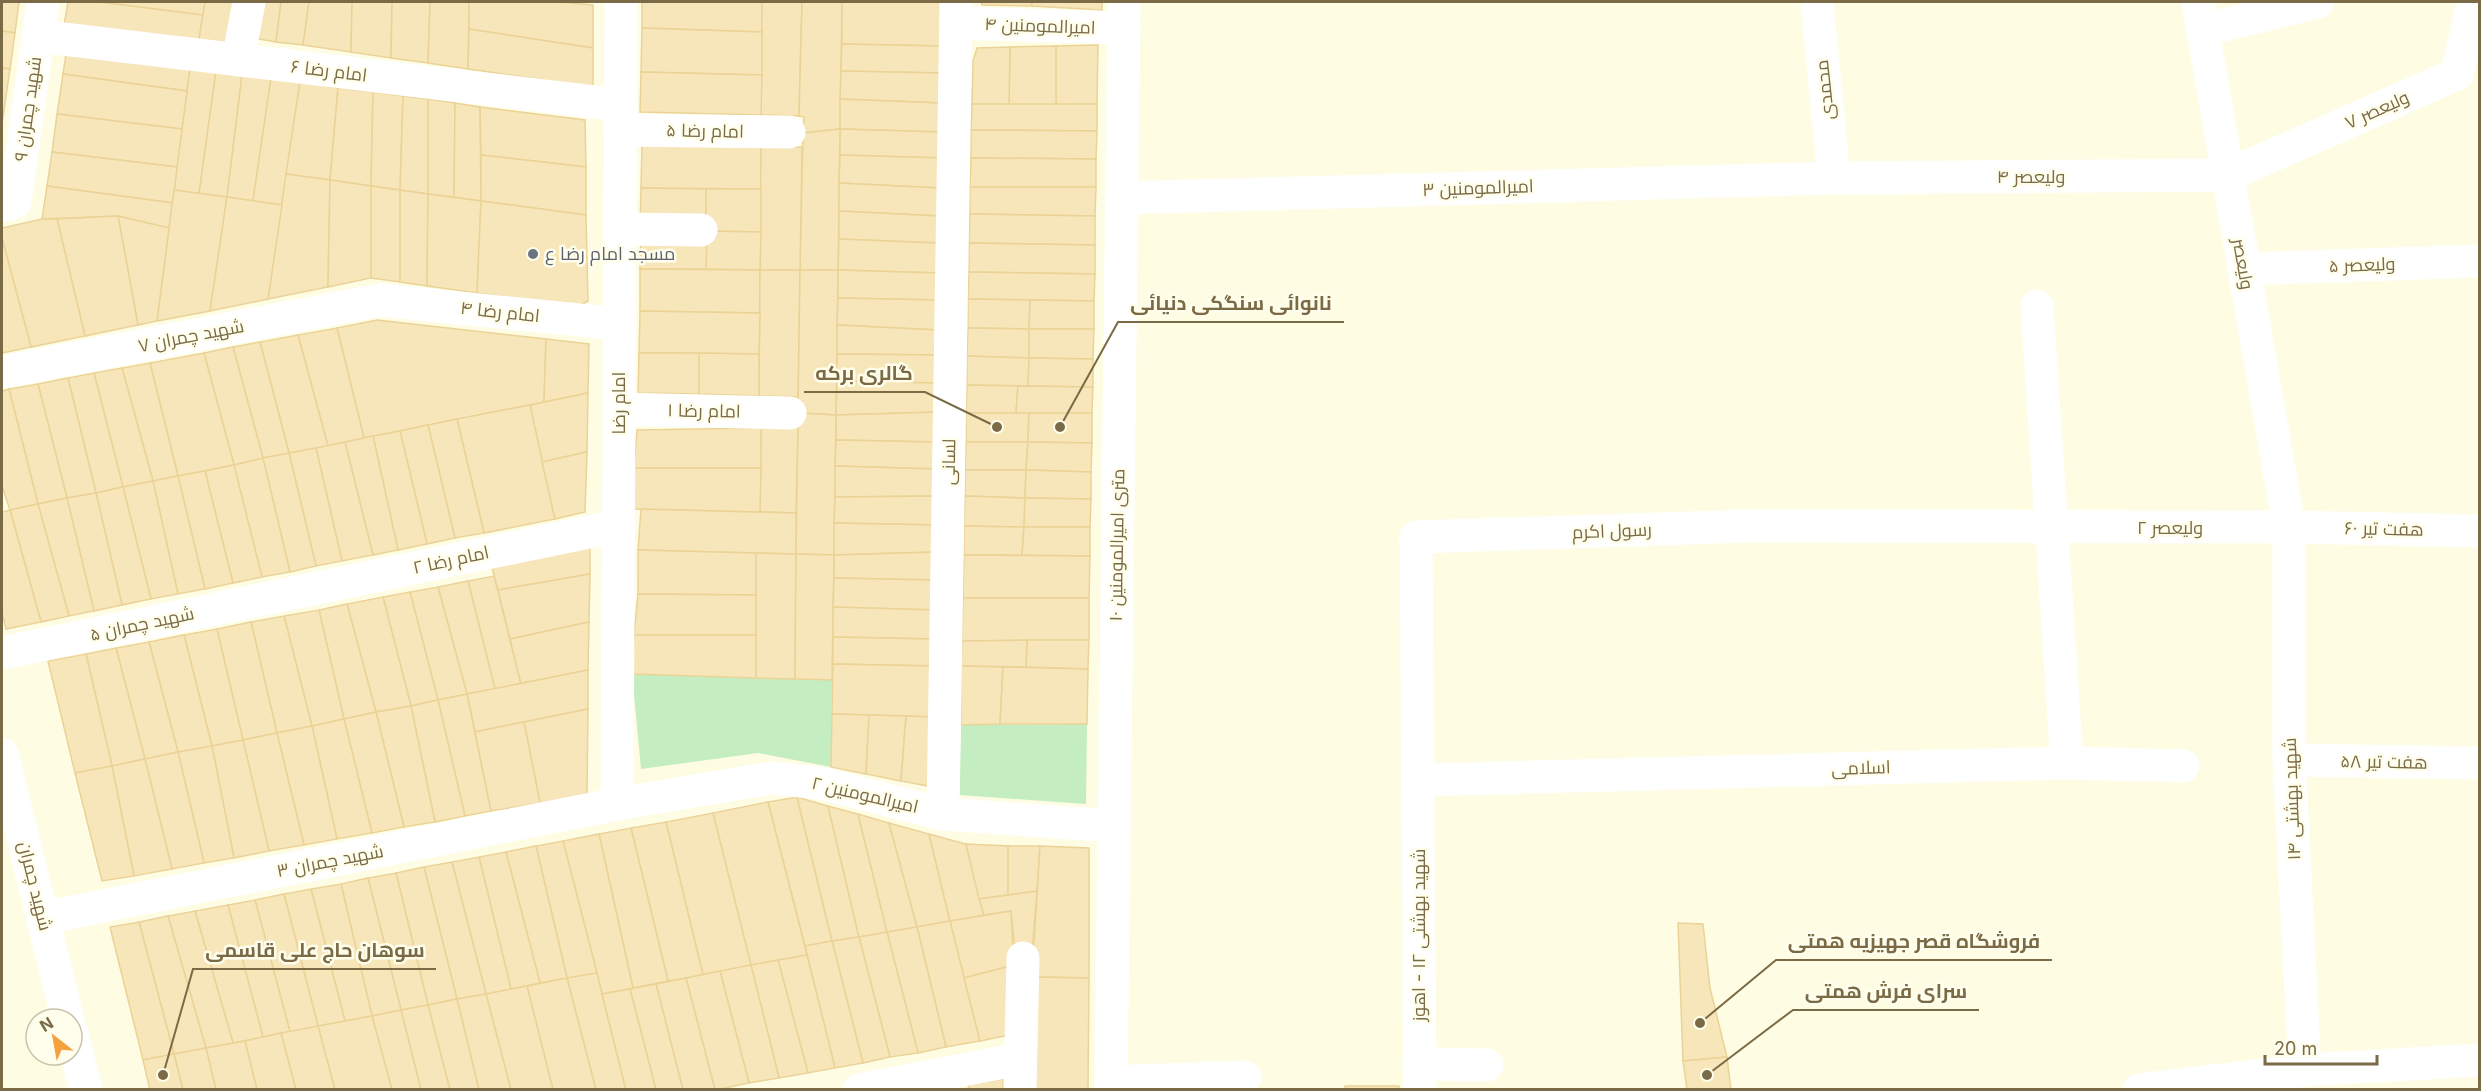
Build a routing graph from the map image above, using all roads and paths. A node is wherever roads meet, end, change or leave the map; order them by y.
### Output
1 (43, 2) edge
2 (249, 2) edge
3 (621, 2) edge
4 (1817, 2) edge
5 (2318, 2) edge
6 (2473, 2) edge
7 (956, 12) edge
8 (1124, 15) edge
9 (2200, 16) edge
10 (38, 36) junction
11 (238, 60) junction
12 (620, 117) junction
13 (789, 132) dead end
14 (2228, 175) junction
15 (1834, 178) junction
16 (1121, 198) junction
17 (2, 206) edge
18 (620, 229) junction
19 (701, 230) dead end
20 (2480, 261) edge
21 (2244, 269) junction
22 (381, 300) joint
23 (2037, 306) dead end
24 (619, 324) junction
25 (2, 372) edge
26 (619, 410) junction
27 (790, 413) dead end
28 (618, 526) junction
29 (2289, 527) junction
30 (2050, 528) junction
31 (2480, 531) edge
32 (283, 595) joint
33 (2, 653) edge
34 (2, 753) edge
35 (2289, 760) junction
36 (2067, 763) junction
37 (2480, 763) edge
38 (2183, 766) dead end
39 (1419, 780) junction
40 (617, 804) junction
41 (944, 814) junction
42 (1114, 826) junction
43 (43, 918) junction
44 (1023, 958) dead end
45 (65, 1007) edge
46 (2480, 1060) edge
47 (1487, 1065) dead end
48 (80, 1067) edge
49 (2305, 1070) junction
50 (1020, 1074) edge
51 (1245, 1077) dead end
52 (1420, 1077) edge
53 (2398, 1077) edge
54 (1111, 1086) edge
55 (86, 1089) edge
56 (859, 1089) edge
57 (2139, 1089) edge

1 - 10 street, شهید چمران ۹
2 - 11 street
3 - 12 street, امام رضا
4 - 15 street, محمدی
5 - 9 street
6 - 14 street, ولیعصر ۷
7 - 8 street, امیرالمومنین ۴
7 - 41 street, لسانی
8 - 16 street, ۱۰ متری امیرالمومنین
9 - 14 street, ولیعصر
10 - 11 street, امام رضا ۶
10 - 17 street, شهید چمران ۹
11 - 12 street, امام رضا ۶
12 - 13 street, امام رضا ۵
12 - 18 street, امام رضا
14 - 15 street, ولیعصر ۴
14 - 21 street, ولیعصر
15 - 16 street, امیرالمومنین ۳
16 - 42 street, ۱۰ متری امیرالمومنین
18 - 19 street
18 - 24 street, امام رضا
20 - 21 street, ولیعصر ۵
21 - 29 street, ولیعصر
22 - 24 street, امام رضا ۴
22 - 25 street, شهید چمران ۷
23 - 30 street
24 - 26 street, امام رضا
26 - 27 street, امام رضا ۱
26 - 28 street, امام رضا
28 - 32 street, امام رضا ۲
28 - 40 street, امام رضا
29 - 30 street, ولیعصر ۲
29 - 31 street, هفت تیر ۶۰
29 - 35 street, شهید بهشتی ۱۴
30 - 36 street
30 - 39 street, رسول اکرم
32 - 33 street, شهید چمران ۵
34 - 43 street, شهید چمران
35 - 37 street, هفت تیر ۵۸
35 - 49 street, شهید بهشتی ۱۴
36 - 38 street, اسلامی
36 - 39 street, اسلامی
39 - 52 street, شهید بهشتی ۱۲ - اهوز
40 - 41 street, امیرالمومنین ۲
40 - 43 street, شهید چمران ۳
41 - 42 street, امیرالمومنین ۲
42 - 54 street, ۱۰ متری امیرالمومنین
43 - 45 street, شهید چمران
44 - 50 street
46 - 53 street
47 - 52 street
48 - 55 street
49 - 53 street
49 - 57 street
50 - 56 street
51 - 54 street

